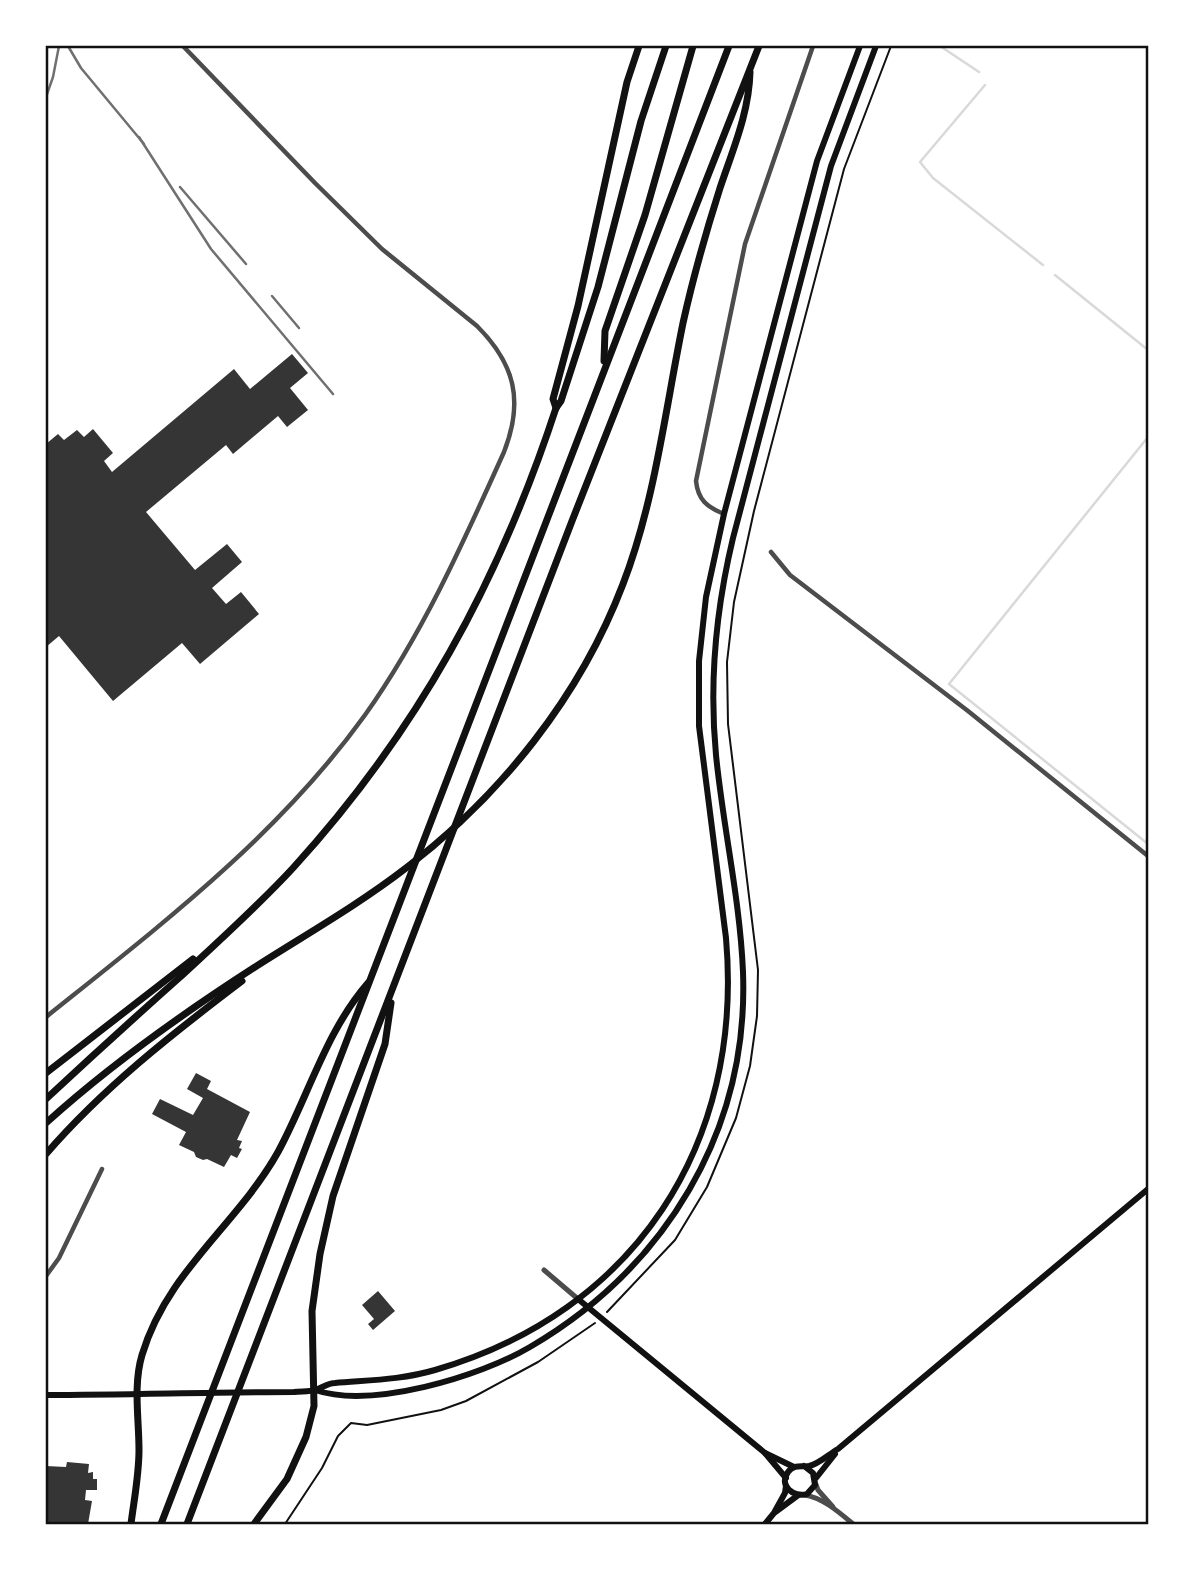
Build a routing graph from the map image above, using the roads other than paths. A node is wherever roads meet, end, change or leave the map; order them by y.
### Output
1 (183, 46) edge
2 (639, 46) edge
3 (666, 46) edge
4 (692, 46) edge
5 (729, 46) edge
6 (759, 46) edge
7 (813, 46) edge
8 (860, 46) edge
9 (876, 46) edge
10 (750, 68) junction
11 (604, 367) junction
12 (556, 408) junction
13 (724, 514) junction
14 (771, 552) dead end
15 (1149, 856) edge
16 (250, 913) junction
17 (284, 949) junction
18 (372, 978) junction
19 (394, 988) junction
20 (46, 1017) edge
21 (46, 1073) edge
22 (46, 1099) edge
23 (46, 1124) edge
24 (46, 1154) edge
25 (102, 1170) dead end
26 (1149, 1189) edge
27 (544, 1270) dead end
28 (46, 1276) edge
29 (578, 1300) junction
30 (590, 1308) junction
31 (315, 1390) junction
32 (46, 1395) edge
33 (138, 1395) junction
34 (838, 1449) junction
35 (765, 1453) junction
36 (804, 1466) junction
37 (794, 1467) junction
38 (815, 1480) junction
39 (786, 1481) junction
40 (801, 1495) junction
41 (835, 1509) junction
42 (774, 1513) junction
43 (131, 1524) edge
44 (161, 1524) edge
45 (187, 1524) edge
46 (254, 1524) edge
47 (765, 1524) edge
48 (853, 1524) edge

1 - 20 street
2 - 12 highway
3 - 12 highway
4 - 11 highway
5 - 11 highway
6 - 10 highway
7 - 13 street
8 - 13 main road
9 - 30 main road
10 - 17 highway
10 - 19 highway
11 - 18 highway
12 - 16 highway
13 - 29 main road
14 - 15 street
16 - 21 highway
16 - 22 highway
17 - 23 highway
17 - 24 highway
18 - 33 highway
18 - 44 highway
19 - 31 highway
19 - 45 highway
25 - 28 street
26 - 34 main road
27 - 29 street
29 - 30 main road
29 - 31 main road
30 - 31 main road
30 - 35 main road
31 - 33 main road
31 - 46 highway
32 - 33 main road
33 - 43 highway
34 - 36 main road
34 - 38 main road
35 - 37 main road
35 - 39 main road
36 - 37 main road
36 - 38 main road
37 - 39 main road
38 - 40 main road
38 - 41 street
39 - 40 main road
39 - 42 main road
40 - 41 street
40 - 42 main road
41 - 48 street
42 - 47 main road

